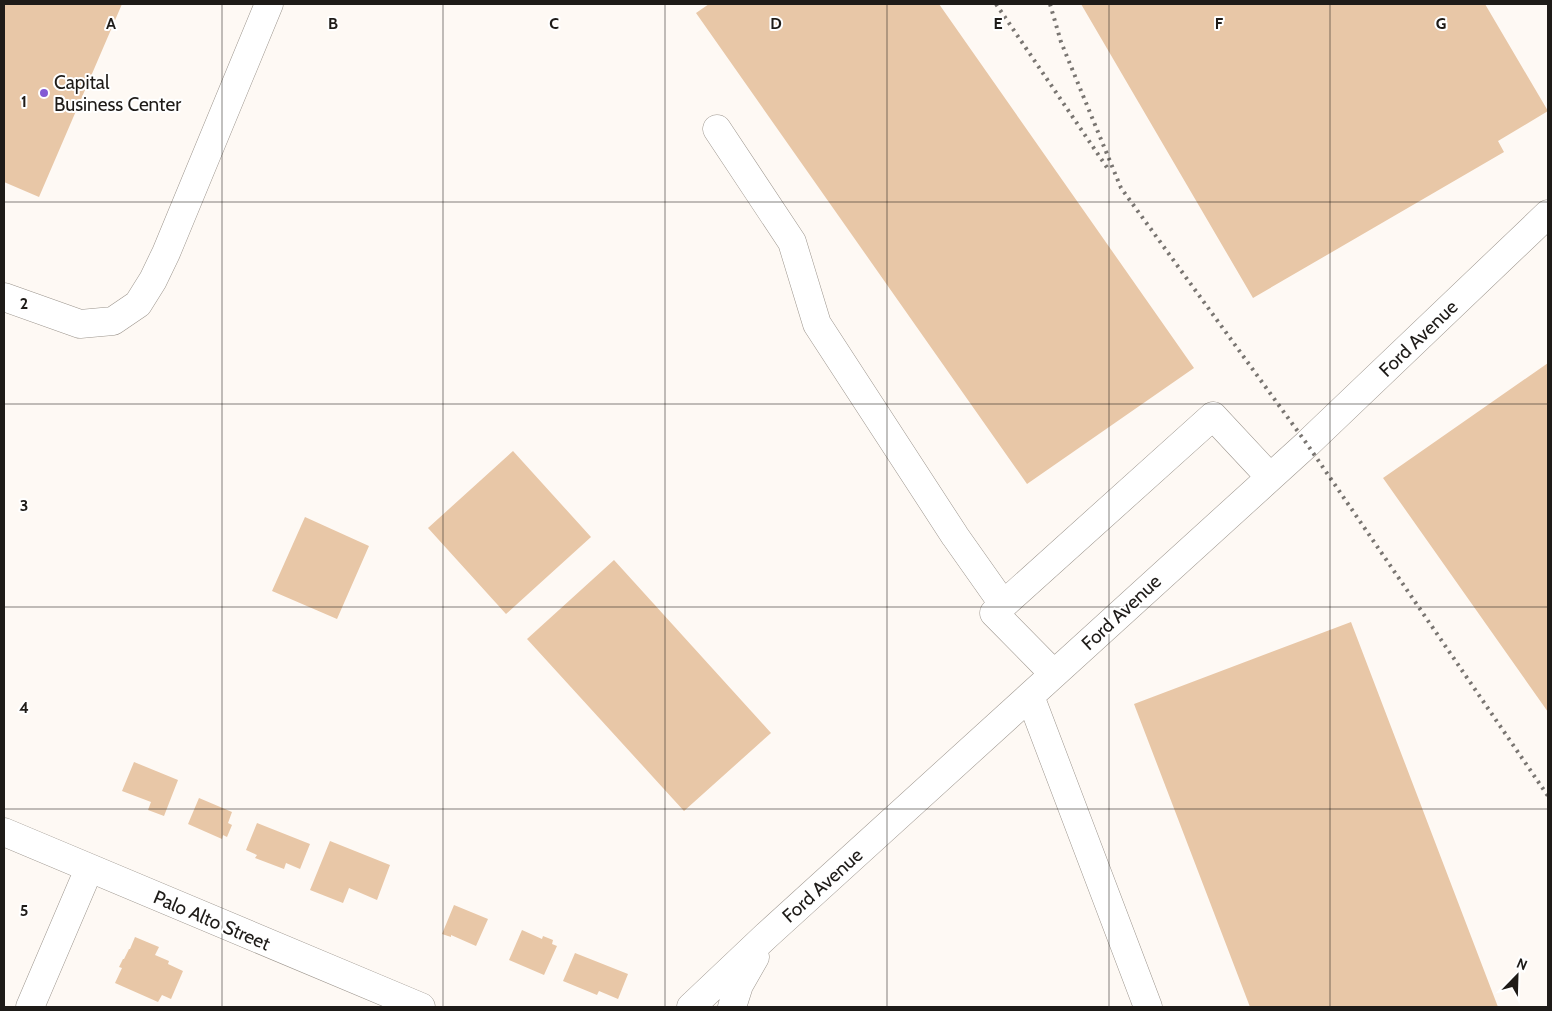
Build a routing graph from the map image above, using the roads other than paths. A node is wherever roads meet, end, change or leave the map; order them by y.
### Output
1 (268, 4) edge
2 (717, 129) dead end
3 (1548, 214) edge
4 (4, 297) edge
5 (1269, 476) junction
6 (1003, 604) junction
7 (1054, 674) junction
8 (1030, 696) junction
9 (4, 832) edge
10 (89, 868) junction
11 (766, 936) junction
12 (30, 1007) edge
13 (421, 1007) edge
14 (691, 1007) edge
15 (732, 1007) edge
16 (1148, 1007) edge

1 - 4 street
2 - 6 street
3 - 5 street, Ford Avenue
5 - 6 street
5 - 7 street, Ford Avenue
6 - 7 street
7 - 8 street, Ford Avenue
8 - 11 street, Ford Avenue
8 - 16 street
9 - 10 street, Palo Alto Street
10 - 12 street
10 - 13 street, Palo Alto Street
11 - 14 street, Ford Avenue
11 - 15 street

